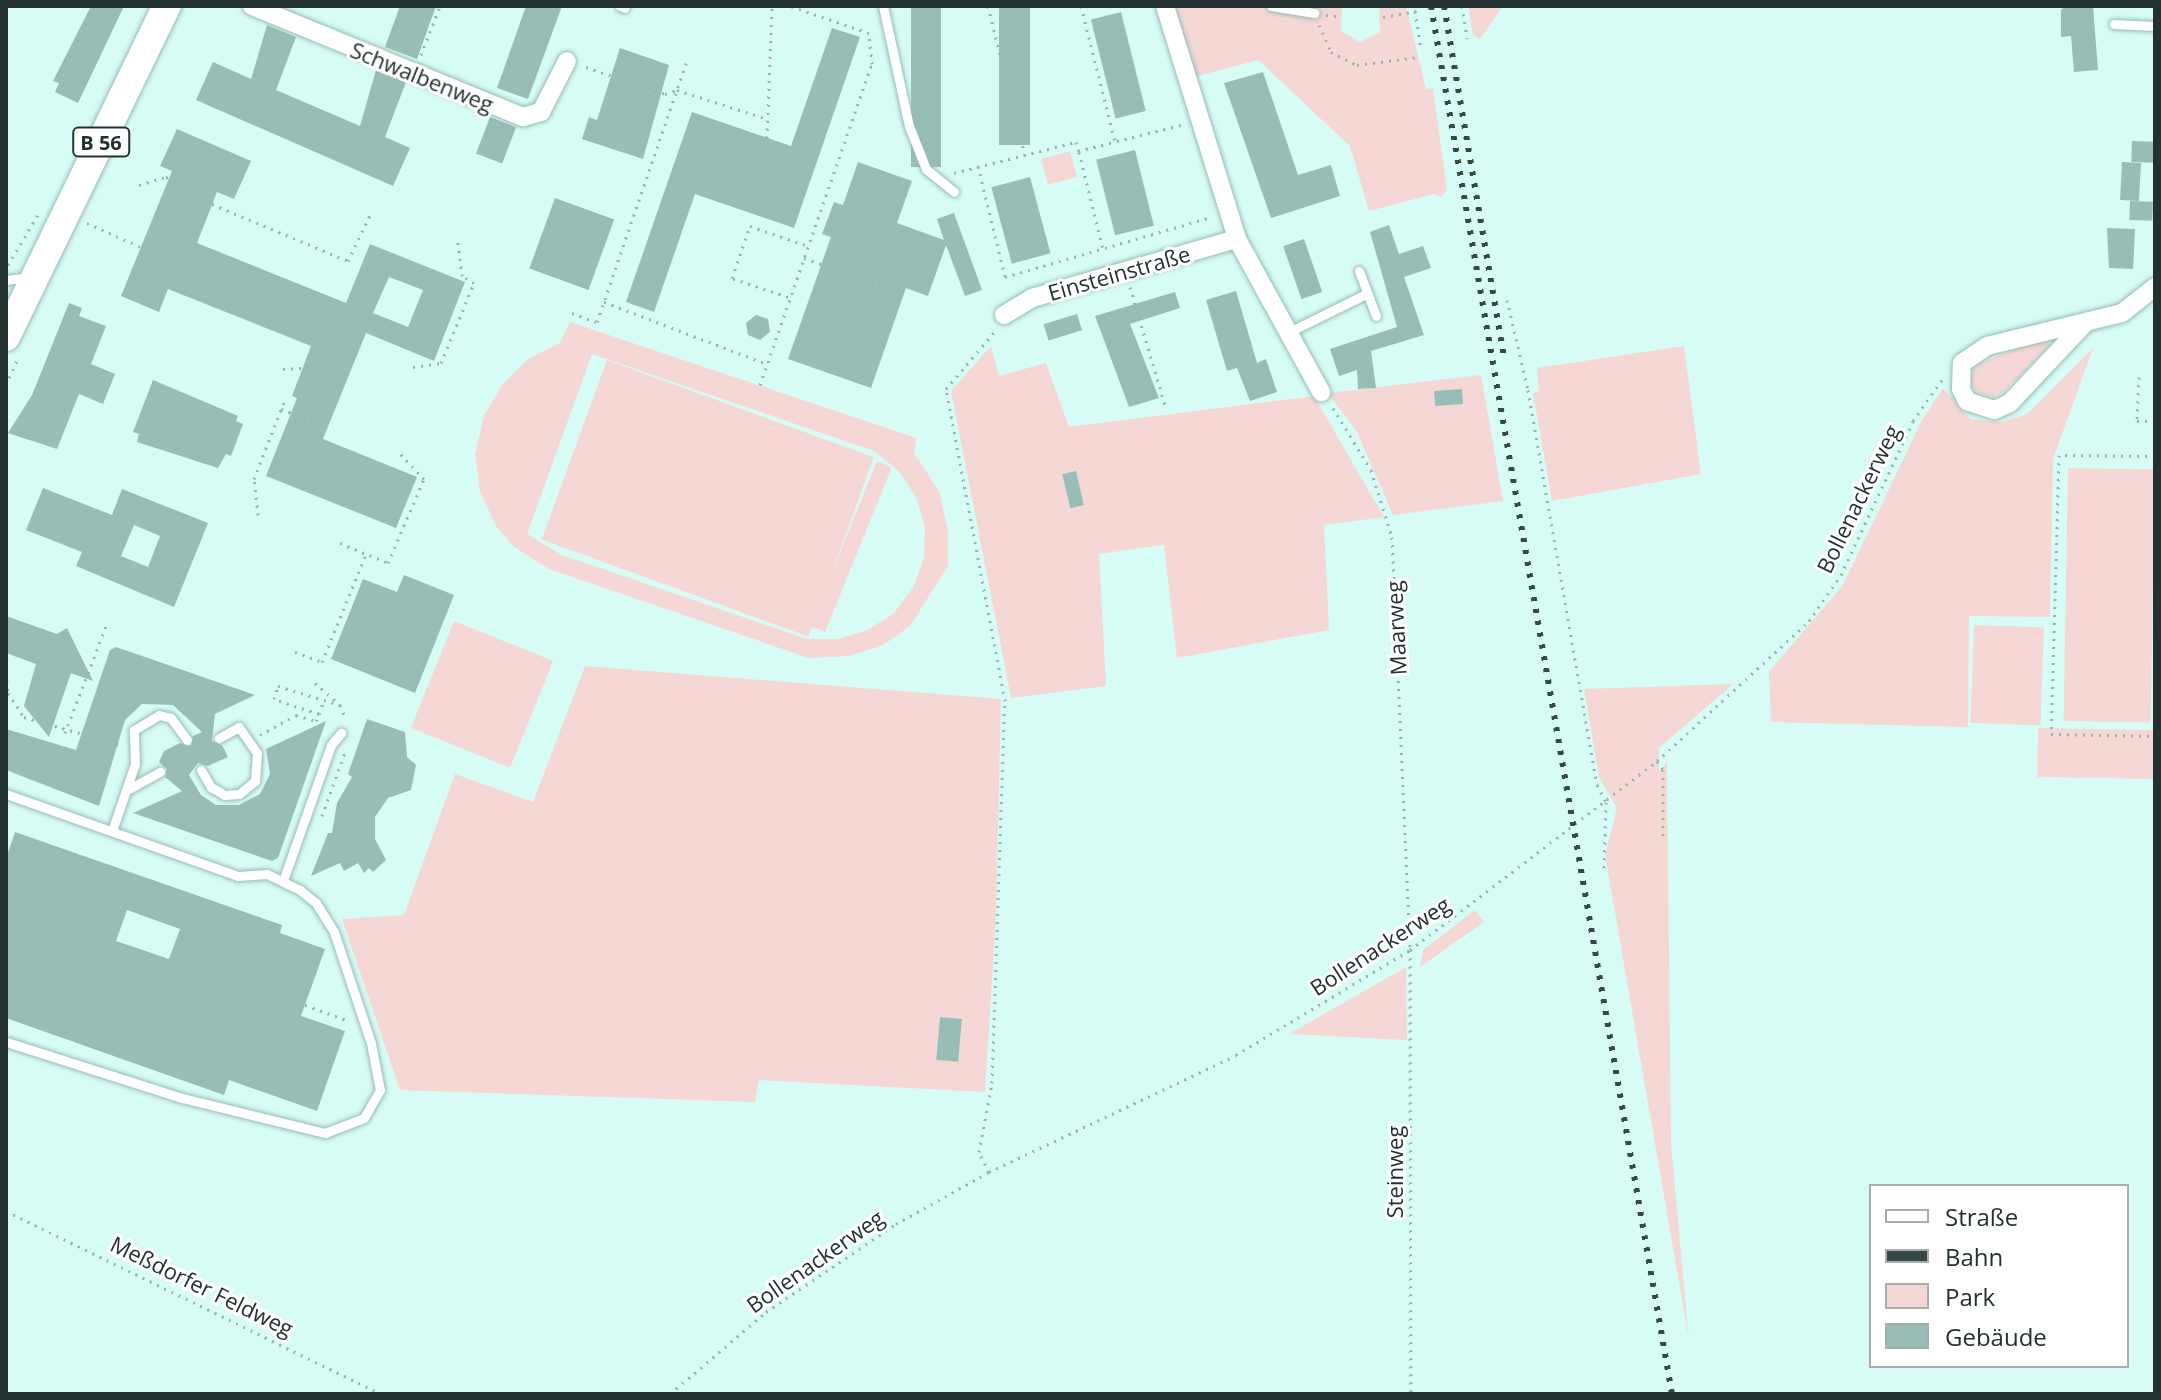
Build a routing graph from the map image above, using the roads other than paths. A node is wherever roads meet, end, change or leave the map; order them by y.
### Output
1 (167, 6) edge
2 (252, 6) edge
3 (883, 6) edge
4 (1165, 6) edge
5 (1271, 6) edge
6 (1316, 13) road end
7 (2114, 24) dead end
8 (2155, 26) edge
9 (567, 61) dead end
10 (954, 192) dead end
11 (1232, 240) junction
12 (1359, 271) dead end
13 (34, 277) junction
14 (6, 280) edge
15 (2155, 287) edge
16 (1368, 293) junction
17 (1004, 315) road end
18 (1376, 316) dead end
19 (2085, 323) junction
20 (8, 328) edge
21 (1287, 333) junction
22 (1321, 392) road end
23 (341, 733) dead end
24 (219, 738) dead end
25 (187, 740) dead end
26 (201, 770) dead end
27 (160, 772) dead end
28 (127, 790) junction
29 (6, 794) edge
30 (112, 831) junction
31 (284, 878) junction
32 (6, 1042) edge

1 - 13 main road, B 56
2 - 9 street, Schwalbenweg
3 - 10 lane
4 - 11 street
5 - 6 lane
7 - 8 lane
11 - 17 street, Einsteinstraße
11 - 21 street
12 - 16 lane
13 - 14 lane
13 - 20 main road, B 56
15 - 19 street
16 - 18 lane
16 - 21 lane
19 - 19 street
21 - 22 street
23 - 31 lane
24 - 26 lane
25 - 28 lane
27 - 28 lane
28 - 30 lane
29 - 30 lane
30 - 31 lane
31 - 32 lane

